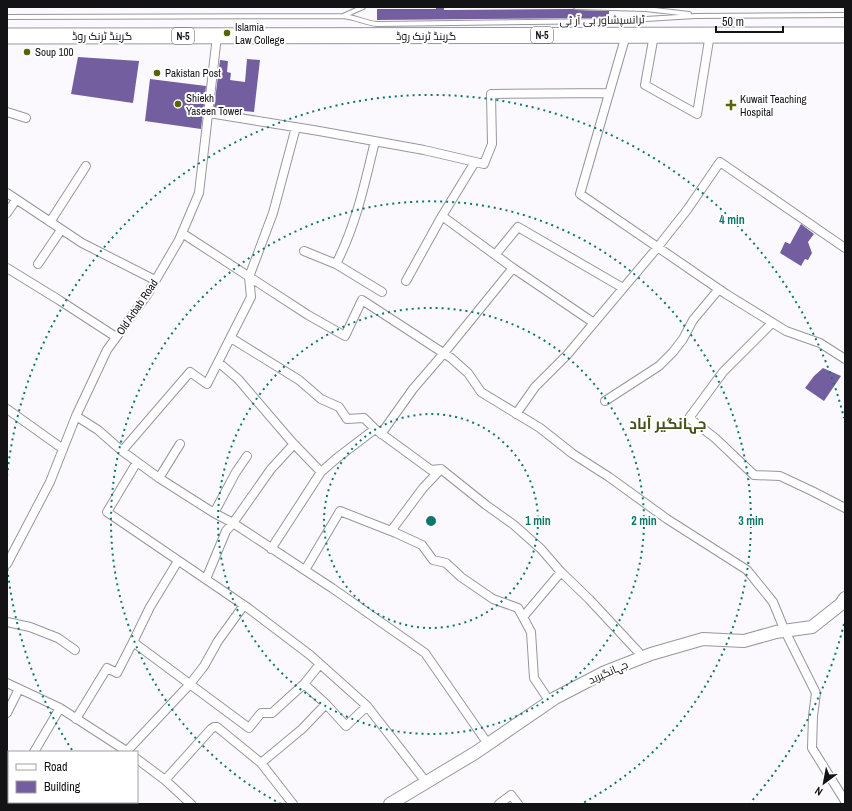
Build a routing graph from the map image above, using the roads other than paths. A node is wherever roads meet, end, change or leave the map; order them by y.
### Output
1 (363, 7) edge
2 (576, 7) edge
3 (845, 15) edge
4 (342, 16) junction
5 (695, 16) junction
6 (7, 17) edge
7 (710, 34) junction
8 (626, 35) junction
9 (654, 35) junction
10 (845, 35) edge
11 (7, 36) edge
12 (217, 36) junction
13 (609, 93) junction
14 (7, 112) edge
15 (209, 113) junction
16 (26, 118) dead end
17 (296, 127) junction
18 (375, 141) junction
19 (475, 162) junction
20 (86, 166) dead end
21 (7, 194) edge
22 (16, 200) junction
23 (7, 213) edge
24 (442, 216) junction
25 (50, 222) junction
26 (61, 230) junction
27 (182, 233) junction
28 (657, 248) junction
29 (845, 248) edge
30 (304, 251) dead end
31 (495, 255) junction
32 (38, 264) dead end
33 (336, 264) junction
34 (7, 268) edge
35 (513, 268) junction
36 (249, 277) junction
37 (155, 280) junction
38 (406, 281) dead end
39 (623, 288) junction
40 (719, 289) junction
41 (382, 292) dead end
42 (594, 323) junction
43 (772, 323) junction
44 (116, 338) junction
45 (231, 338) junction
46 (444, 353) junction
47 (845, 359) edge
48 (218, 362) junction
49 (605, 400) dead end
50 (7, 409) edge
51 (516, 414) junction
52 (76, 416) junction
53 (378, 432) junction
54 (180, 444) dead end
55 (294, 444) junction
56 (63, 449) junction
57 (122, 451) junction
58 (247, 456) dead end
59 (137, 462) junction
60 (441, 469) junction
61 (321, 472) junction
62 (159, 478) junction
63 (845, 508) edge
64 (214, 514) junction
65 (233, 524) junction
66 (391, 531) junction
67 (271, 549) junction
68 (178, 561) junction
69 (7, 564) edge
70 (305, 570) junction
71 (561, 572) junction
72 (206, 579) junction
73 (844, 603) edge
74 (244, 605) junction
75 (523, 617) junction
76 (7, 622) edge
77 (785, 631) junction
78 (133, 642) junction
79 (76, 650) dead end
80 (643, 658) junction
81 (320, 664) junction
82 (7, 683) edge
83 (190, 684) junction
84 (304, 684) junction
85 (19, 689) junction
86 (550, 702) junction
87 (326, 704) junction
88 (367, 706) junction
89 (60, 708) junction
90 (7, 713) edge
91 (76, 719) junction
92 (488, 744) junction
93 (35, 751) edge
94 (125, 751) edge
95 (128, 751) edge
96 (138, 760) edge
97 (261, 763) junction
98 (164, 780) junction
99 (426, 782) junction
100 (845, 801) edge
101 (190, 804) edge
102 (293, 804) edge
103 (390, 804) edge
104 (499, 804) edge
105 (518, 804) edge

1 - 4 lane, ٹرانسپشاور بی آر ٹی
2 - 5 lane, ٹرانسپشاور بی آر ٹی
3 - 5 lane, ٹرانسپشاور بی آر ٹی
4 - 5 lane, ٹرانسپشاور بی آر ٹی
4 - 6 lane, ٹرانسپشاور بی آر ٹی
7 - 9 highway, گرینڈ ٹرنک روڈ / N-5
7 - 9 street
7 - 10 highway, گرینڈ ٹرنک روڈ / N-5
8 - 9 highway, گرینڈ ٹرنک روڈ / N-5
8 - 12 highway, گرینڈ ٹرنک روڈ / N-5
8 - 13 street
11 - 12 highway, گرینڈ ٹرنک روڈ / N-5
12 - 15 street, Old Arbab Road
13 - 19 street
13 - 28 street
14 - 16 street
15 - 17 street
15 - 27 street, Old Arbab Road
17 - 18 street
17 - 36 street
18 - 19 street
18 - 33 street
19 - 24 street
20 - 25 street
21 - 22 street
22 - 23 street
22 - 25 street
24 - 31 street
24 - 38 street
25 - 26 street
26 - 32 street
26 - 37 street
27 - 36 street
27 - 37 street, Old Arbab Road
28 - 29 street
28 - 39 street
28 - 40 street
30 - 33 street
31 - 35 street
31 - 39 street
33 - 41 street
34 - 44 street
35 - 42 street
35 - 46 street
36 - 45 street
36 - 46 street
37 - 44 street, Old Arbab Road
39 - 42 street
40 - 43 street
40 - 49 street
42 - 51 street
43 - 47 street
43 - 63 street
44 - 52 street, Old Arbab Road
45 - 48 street
45 - 53 street
46 - 51 street
46 - 53 street
48 - 55 street
48 - 57 street
50 - 56 street
51 - 77 street
52 - 56 street, Old Arbab Road
52 - 57 street
53 - 60 street
53 - 61 street
54 - 62 street
55 - 61 street
55 - 65 street
56 - 69 street, Old Arbab Road
57 - 59 street
58 - 64 street
59 - 62 street
59 - 68 street
60 - 66 street
60 - 71 street
61 - 67 street
62 - 64 street
64 - 65 street
65 - 67 street
65 - 72 street
66 - 70 street
66 - 75 street
67 - 70 street
68 - 72 street
68 - 78 street
70 - 92 street
71 - 75 street
71 - 80 street
72 - 74 street
73 - 77 street, جہانگیربد
74 - 81 street
74 - 83 street
75 - 86 street
76 - 79 street
77 - 80 street, جہانگیربد
77 - 100 street
78 - 83 street
78 - 91 street
80 - 86 street, جہانگیربد
81 - 84 street
81 - 88 street
82 - 85 street
83 - 84 street
83 - 95 street
84 - 87 street
85 - 89 street
85 - 90 street
86 - 92 street, جہانگیربد
87 - 88 street
87 - 97 street
88 - 99 street
89 - 91 street
89 - 93 street
91 - 94 street
92 - 99 street, جہانگیربد
96 - 98 street
97 - 98 street
97 - 102 street
98 - 101 street
99 - 103 street, جہانگیربد
104 - 105 street

